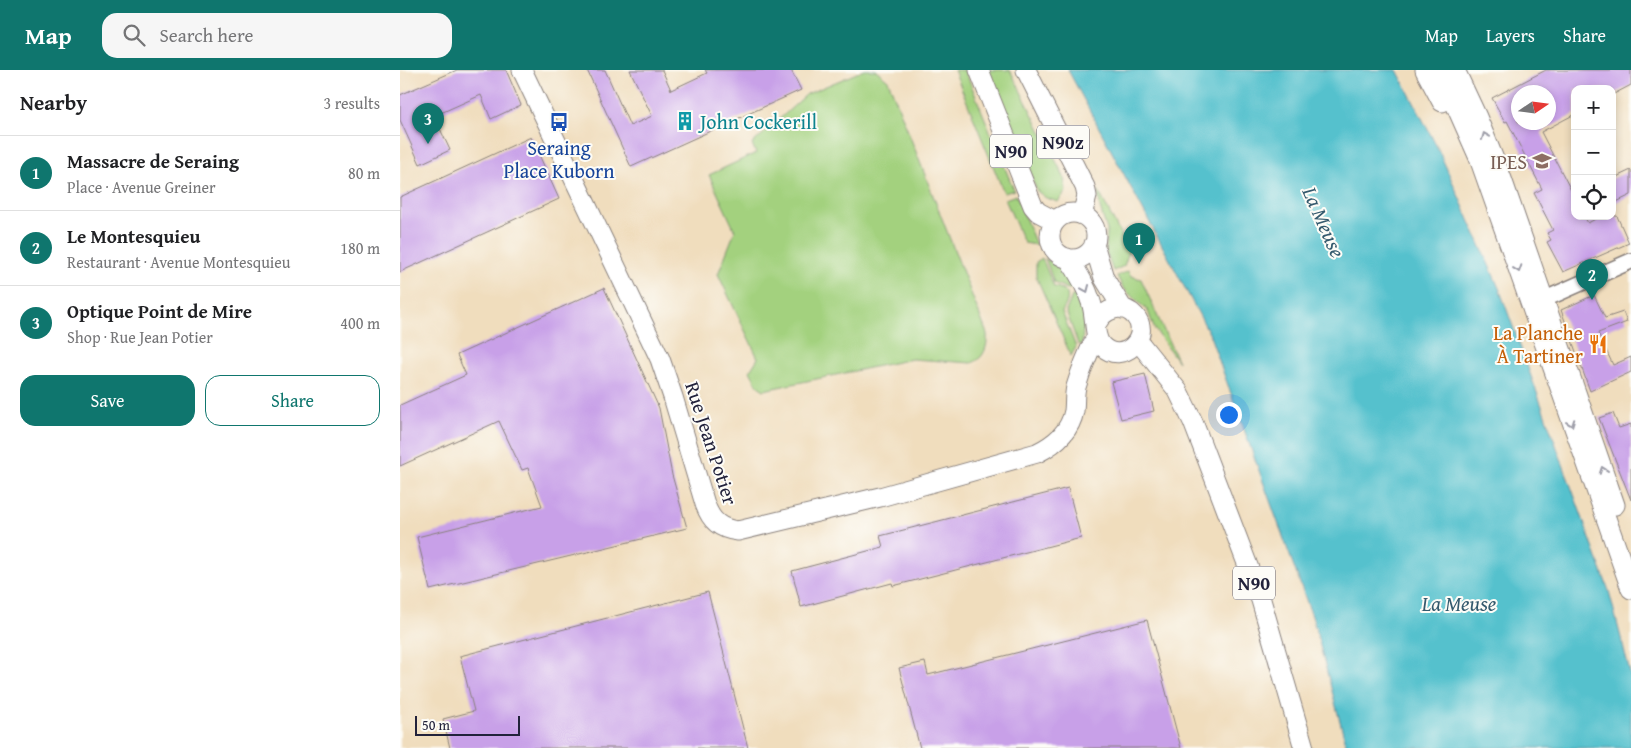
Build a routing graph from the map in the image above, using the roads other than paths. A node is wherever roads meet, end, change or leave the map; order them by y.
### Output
1 (522, 70) edge
2 (980, 70) edge
3 (1425, 70) edge
4 (1440, 70) edge
5 (1455, 70) edge
6 (1026, 71) edge
7 (1082, 215) junction
8 (1055, 221) junction
9 (1502, 223) junction
10 (1094, 244) junction
11 (1068, 258) junction
12 (1631, 261) edge
13 (1543, 300) junction
14 (1123, 309) junction
15 (1096, 330) junction
16 (1128, 348) junction
17 (1080, 376) junction
18 (1631, 549) edge
19 (1631, 589) edge
20 (1304, 748) edge

1 - 17 main road, Rue Jean Potier
2 - 8 main road, N90
3 - 9 main road
4 - 9 main road
13 -> 5 main road
6 - 7 main road, N90z
7 - 8 main road
7 - 10 main road
8 - 11 main road
9 -> 19 main road
10 - 11 main road
10 - 14 main road
11 -> 15 main road
12 - 13 street
18 -> 13 main road
14 - 15 main road
14 - 16 main road
15 - 16 main road
15 - 17 main road, Rue Jean Potier
16 - 17 main road
16 - 20 main road, N90

